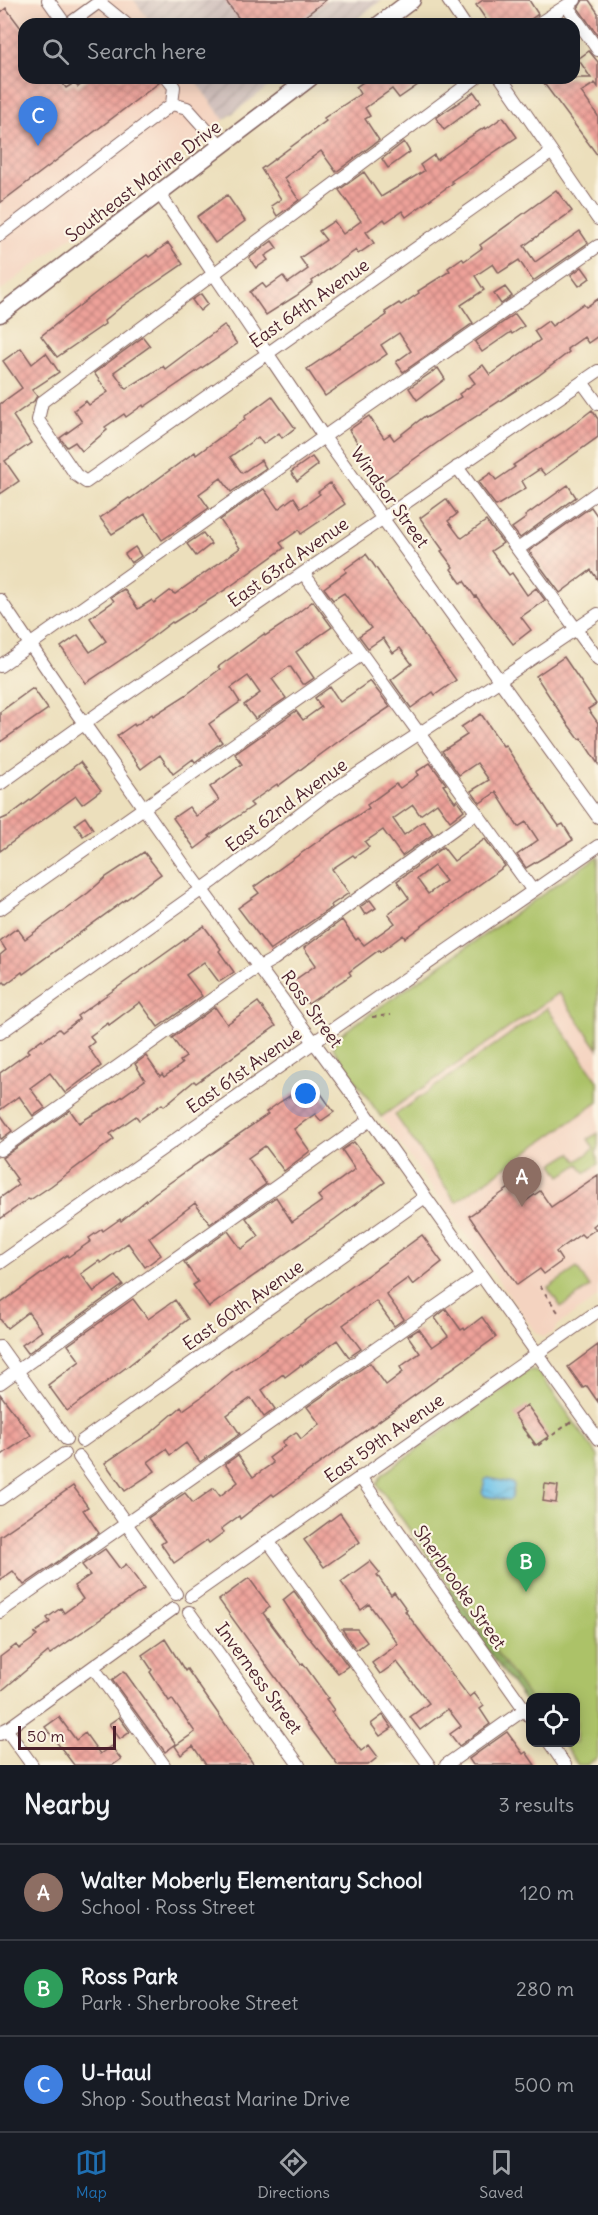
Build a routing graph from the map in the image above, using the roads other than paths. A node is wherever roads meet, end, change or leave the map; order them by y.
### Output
1 (48, 0) edge
2 (412, 0) edge
3 (448, 0) edge
4 (571, 3) edge
5 (62, 18) edge
6 (76, 18) edge
7 (119, 18) edge
8 (388, 18) edge
9 (460, 18) edge
10 (547, 18) edge
11 (580, 18) edge
12 (580, 19) edge
13 (598, 50) edge
14 (172, 84) edge
15 (302, 84) edge
16 (468, 84) edge
17 (505, 84) edge
18 (171, 104) junction
19 (220, 146) junction
20 (552, 152) junction
21 (159, 193) junction
22 (598, 219) edge
23 (0, 235) edge
24 (598, 246) edge
25 (213, 273) junction
26 (0, 314) edge
27 (268, 354) junction
28 (598, 371) edge
29 (582, 382) junction
30 (598, 404) edge
31 (324, 437) junction
32 (457, 467) junction
33 (598, 492) edge
34 (382, 518) junction
35 (518, 549) junction
36 (304, 574) junction
37 (0, 600) edge
38 (598, 614) edge
39 (576, 628) junction
40 (30, 645) junction
41 (361, 655) junction
42 (598, 659) edge
43 (0, 666) edge
44 (500, 681) junction
45 (84, 723) junction
46 (420, 734) junction
47 (0, 784) edge
48 (144, 808) junction
49 (476, 813) junction
50 (598, 817) edge
51 (598, 846) edge
52 (202, 890) junction
53 (533, 891) junction
54 (0, 909) edge
55 (260, 967) junction
56 (0, 1033) edge
57 (314, 1042) junction
58 (370, 1120) junction
59 (0, 1150) edge
60 (425, 1197) junction
61 (0, 1263) edge
62 (481, 1275) junction
63 (598, 1311) edge
64 (0, 1347) edge
65 (536, 1353) junction
66 (17, 1371) junction
67 (0, 1383) edge
68 (594, 1425) edge
69 (66, 1438) junction
70 (598, 1439) edge
71 (82, 1441) junction
72 (64, 1454) junction
73 (79, 1457) junction
74 (360, 1477) junction
75 (0, 1499) edge
76 (127, 1525) junction
77 (268, 1541) junction
78 (176, 1594) junction
79 (191, 1596) junction
80 (174, 1609) junction
81 (0, 1612) edge
82 (189, 1612) junction
83 (93, 1667) junction
84 (526, 1710) edge
85 (526, 1714) edge
86 (3, 1731) edge
87 (552, 1747) edge
88 (32, 1765) edge
89 (164, 1765) edge
90 (299, 1765) edge
91 (429, 1765) edge
92 (446, 1765) edge
93 (565, 1765) edge

1 - 5 street
2 - 8 main road
3 - 9 street
4 - 10 street
4 - 11 street
6 - 7 street
12 - 13 street
14 - 18 street
15 - 19 main road, Southeast Marine Drive
16 - 25 street
17 - 20 street
18 - 19 street
18 - 23 street
19 - 21 main road, Southeast Marine Drive
20 - 22 street
20 - 27 street, East 64th Avenue
21 - 25 street, Windsor Street
21 - 26 main road, Southeast Marine Drive
24 - 31 street
25 - 27 street, Windsor Street
25 - 27 street, East 64th Avenue
27 - 31 street, Windsor Street
28 - 29 street, East 63rd Avenue
29 - 30 street
29 - 32 street, East 63rd Avenue
31 - 34 street, Windsor Street
31 - 40 street
32 - 34 street, East 63rd Avenue
32 - 35 street
33 - 35 street
34 - 36 street, East 63rd Avenue
34 - 44 street, Windsor Street
35 - 39 street
36 - 41 street
36 - 45 street, East 63rd Avenue
37 - 40 street, Ross Street
38 - 39 street, East 62nd Avenue
39 - 42 street
39 - 44 street, East 62nd Avenue
40 - 43 street
40 - 45 street, Ross Street
41 - 46 street
41 - 48 street
44 - 46 street, East 62nd Avenue
44 - 50 street, Windsor Street
45 - 47 street, East 63rd Avenue
45 - 48 street, Ross Street
46 - 49 street
46 - 52 street, East 62nd Avenue
48 - 52 street, Ross Street
48 - 54 street
49 - 53 street
49 - 55 street
51 - 53 street, East 61st Avenue
52 - 55 street, Ross Street
52 - 56 street, East 62nd Avenue
53 - 57 street, East 61st Avenue
55 - 57 street, Ross Street
55 - 59 street
57 - 58 street, Ross Street
57 - 61 street, East 61st Avenue
58 - 60 street, Ross Street
58 - 66 street
60 - 62 street, Ross Street
60 - 71 street, East 60th Avenue
62 - 65 street, Ross Street
62 - 76 street
63 - 65 street, East 59th Avenue
64 - 66 street
65 - 68 street, Ross Street
65 - 74 street, East 59th Avenue
66 - 67 street
66 - 69 street
68 - 70 street, Ross Street
69 - 71 street
69 - 72 street
71 - 73 street
72 - 73 street
72 - 75 street
73 - 76 street
74 - 77 street, East 59th Avenue
74 - 84 street, Sherbrooke Street
76 - 78 street
76 - 81 street
77 - 79 street, East 59th Avenue
77 - 91 street
78 - 79 street
78 - 80 street
79 - 82 street
80 - 82 street
80 - 83 street
82 - 90 street, Inverness Street
83 - 86 street
83 - 89 street
85 - 92 street
86 - 88 street
87 - 93 street

